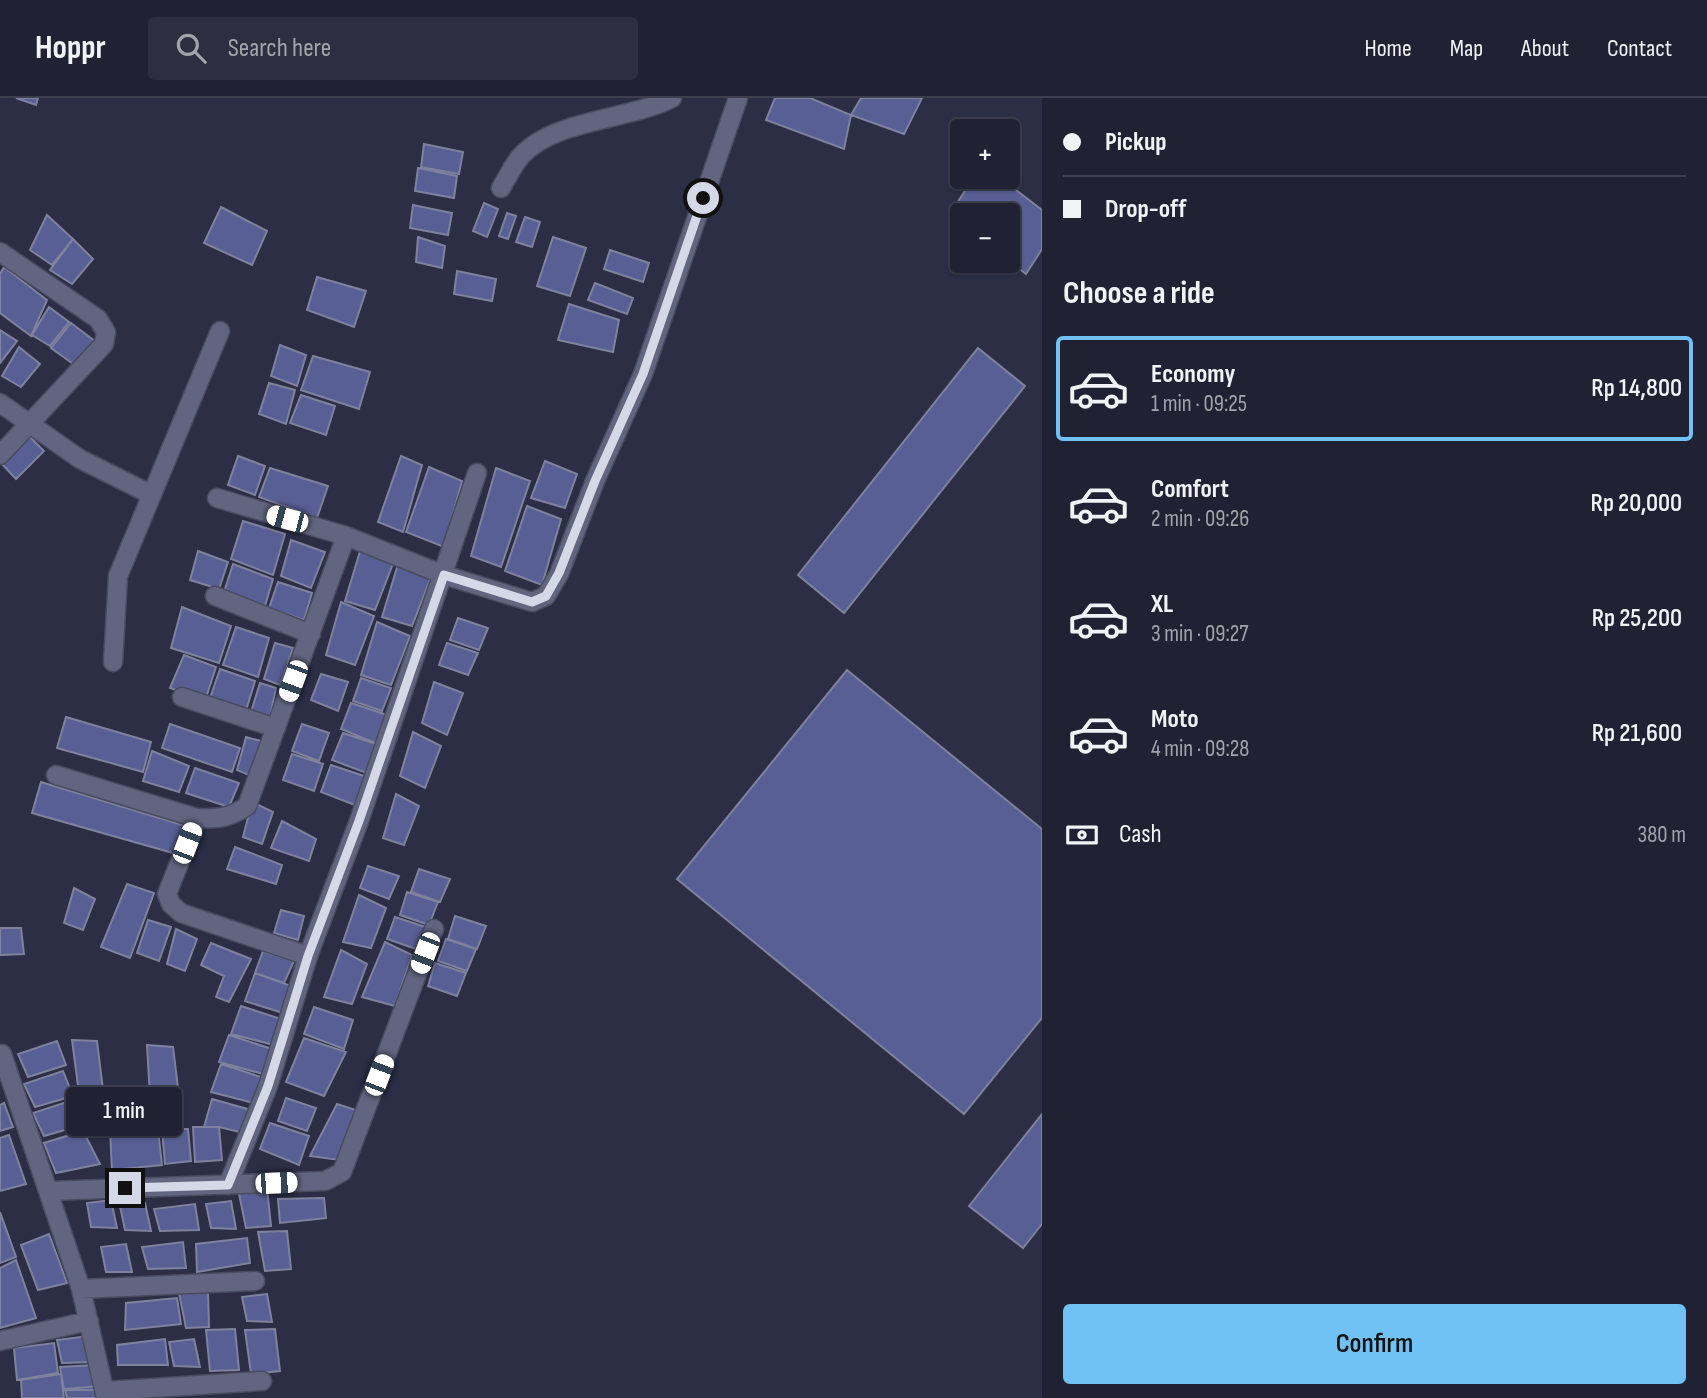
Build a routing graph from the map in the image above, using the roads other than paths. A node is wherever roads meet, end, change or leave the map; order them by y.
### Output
1 (672, 98) edge
2 (738, 98) edge
3 (501, 188) dead end
4 (0, 252) edge
5 (220, 331) dead end
6 (0, 402) edge
7 (27, 424) junction
8 (0, 455) edge
9 (477, 472) dead end
10 (152, 495) junction
11 (217, 498) dead end
12 (346, 536) junction
13 (444, 575) junction
14 (215, 596) dead end
15 (311, 634) junction
16 (113, 662) dead end
17 (182, 697) dead end
18 (276, 728) junction
19 (56, 775) dead end
20 (197, 818) junction
21 (434, 929) dead end
22 (308, 956) junction
23 (2, 1055) edge
24 (228, 1185) junction
25 (48, 1191) junction
26 (255, 1281) dead end
27 (81, 1289) junction
28 (89, 1321) junction
29 (0, 1341) edge
30 (262, 1381) dead end
31 (106, 1394) edge

1 - 3 street
2 - 13 street
4 - 7 street
5 - 10 street
6 - 7 street
7 - 8 street
7 - 10 street
9 - 13 street
10 - 16 street
11 - 12 street
12 - 13 street
12 - 15 street
13 - 22 street
14 - 15 street
15 - 18 street
17 - 18 street
18 - 20 street
19 - 20 street
20 - 22 street
21 - 24 street
22 - 24 street
23 - 25 street
24 - 25 street
25 - 27 street
26 - 27 street
27 - 28 street
28 - 29 street
28 - 31 street
30 - 31 street

